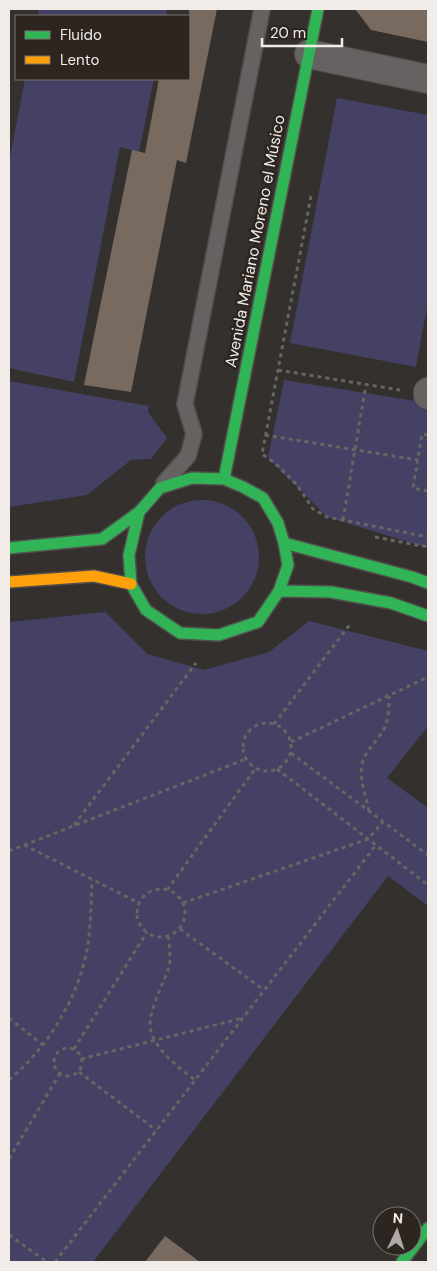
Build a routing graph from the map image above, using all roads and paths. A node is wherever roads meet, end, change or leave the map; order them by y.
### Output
1 (262, 9) edge
2 (318, 9) edge
3 (309, 54) junction
4 (428, 79) edge
5 (312, 190) dead end
6 (278, 370) junction
7 (366, 385) junction
8 (428, 393) edge
9 (265, 434) junction
10 (428, 435) edge
11 (355, 449) junction
12 (418, 460) junction
13 (224, 479) junction
14 (160, 488) junction
15 (428, 491) edge
16 (139, 512) junction
17 (343, 520) junction
18 (428, 537) edge
19 (284, 543) junction
20 (9, 548) edge
21 (9, 582) edge
22 (428, 583) edge
23 (130, 584) junction
24 (280, 591) junction
25 (428, 616) edge
26 (354, 618) dead end
27 (196, 664) dead end
28 (428, 677) edge
29 (389, 696) junction
30 (274, 724) junction
31 (291, 742) junction
32 (291, 753) junction
33 (246, 759) junction
34 (256, 769) junction
35 (277, 769) junction
36 (369, 812) junction
37 (383, 822) junction
38 (74, 826) junction
39 (368, 839) junction
40 (24, 845) junction
41 (376, 845) junction
42 (9, 851) edge
43 (428, 856) edge
44 (92, 880) junction
45 (428, 885) edge
46 (167, 890) junction
47 (139, 903) junction
48 (183, 903) junction
49 (180, 928) junction
50 (147, 932) junction
51 (168, 936) junction
52 (264, 990) junction
53 (9, 1018) edge
54 (243, 1018) junction
55 (155, 1040) junction
56 (43, 1044) junction
57 (74, 1049) junction
58 (81, 1059) junction
59 (79, 1072) junction
60 (60, 1073) junction
61 (9, 1080) edge
62 (195, 1080) junction
63 (156, 1130) junction
64 (9, 1158) edge
65 (428, 1228) edge
66 (9, 1235) edge
67 (48, 1262) edge
68 (55, 1262) edge
69 (402, 1262) edge

1 - 14 lane
2 - 3 street, Avenida Mariano Moreno el Músico
3 - 4 street
3 - 13 street, Avenida Mariano Moreno el Músico
5 - 6 path
6 - 7 path
6 - 9 path
7 - 8 path
7 - 11 path
9 - 11 path
9 - 17 path
10 - 12 path
11 - 12 path
11 - 17 path
12 - 15 path
13 - 14 street
13 - 19 street
14 - 16 street
16 - 20 street
16 - 23 street
17 - 18 path
19 - 22 street
19 - 24 street
21 - 23 street
23 - 24 street
24 - 25 street
26 - 30 path
27 - 38 path
28 - 29 path
29 - 31 path
29 - 36 path
30 - 31 path
30 - 33 path
31 - 32 path
32 - 35 path
32 - 36 path
33 - 34 path
33 - 38 path
34 - 35 path
34 - 46 path
35 - 39 path
36 - 37 path
37 - 39 path
37 - 43 path
38 - 40 path
39 - 41 path
39 - 48 path
40 - 42 path
40 - 44 path
41 - 45 path
41 - 52 path
44 - 47 path
44 - 56 path
46 - 47 path
46 - 48 path
47 - 50 path
48 - 49 path
49 - 51 path
49 - 52 path
50 - 51 path
50 - 57 path
51 - 55 path
52 - 54 path
53 - 56 path
54 - 55 path
54 - 62 path
55 - 58 path
55 - 62 path
56 - 61 path
57 - 58 path
57 - 60 path
58 - 59 path
59 - 60 path
59 - 63 path
60 - 64 path
62 - 63 path
63 - 68 path
65 - 69 street
66 - 67 path

